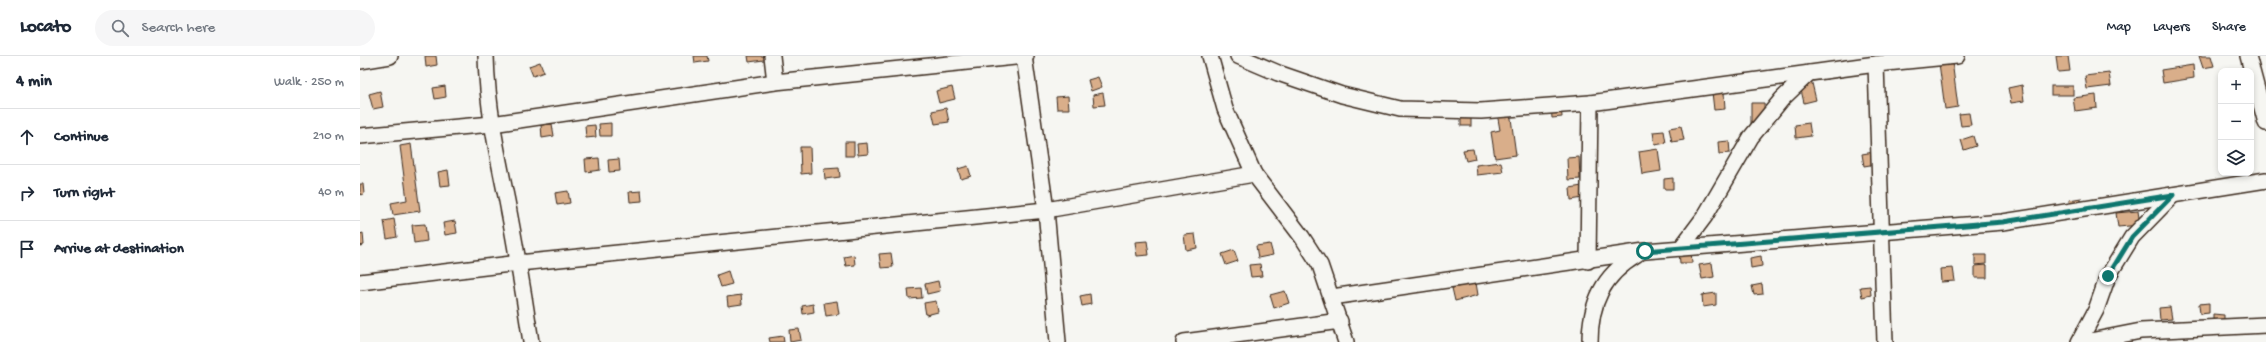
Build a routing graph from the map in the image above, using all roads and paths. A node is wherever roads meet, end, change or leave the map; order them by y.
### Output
1 (390, 56) edge
2 (486, 56) edge
3 (772, 56) edge
4 (1025, 56) edge
5 (1210, 56) edge
6 (1238, 56) edge
7 (1957, 56) edge
8 (2248, 56) edge
9 (360, 61) edge
10 (1876, 64) junction
11 (1809, 73) junction
12 (775, 82) junction
13 (1590, 103) junction
14 (2266, 123) edge
15 (492, 124) junction
16 (360, 136) edge
17 (1254, 174) junction
18 (2266, 180) edge
19 (2173, 195) junction
20 (1046, 210) junction
21 (1882, 233) junction
22 (1681, 248) junction
23 (1645, 251) junction
24 (1588, 261) junction
25 (519, 263) junction
26 (360, 282) edge
27 (1332, 298) junction
28 (1340, 321) junction
29 (2266, 325) edge
30 (531, 342) edge
31 (1058, 342) edge
32 (1184, 342) edge
33 (1346, 342) edge
34 (1590, 342) edge
35 (1885, 342) edge
36 (2079, 342) edge
37 (2085, 342) edge

1 - 9 street
2 - 15 street
3 - 12 street
4 - 12 street
4 - 20 street
5 - 17 street
6 - 13 street
7 - 10 street
8 - 14 street
10 - 11 street
10 - 21 street
11 - 13 street
11 - 22 street
12 - 15 street
13 - 24 street
15 - 16 street
15 - 25 street
17 - 20 street
17 - 27 street
18 - 19 street
19 - 21 street
19 - 36 street
20 - 25 street
20 - 31 street
21 - 22 street
21 - 35 street
22 - 23 street
23 - 24 street
23 - 34 street
24 - 27 street
25 - 26 street
25 - 30 street
27 - 28 street
28 - 32 street
28 - 33 street
29 - 37 street

